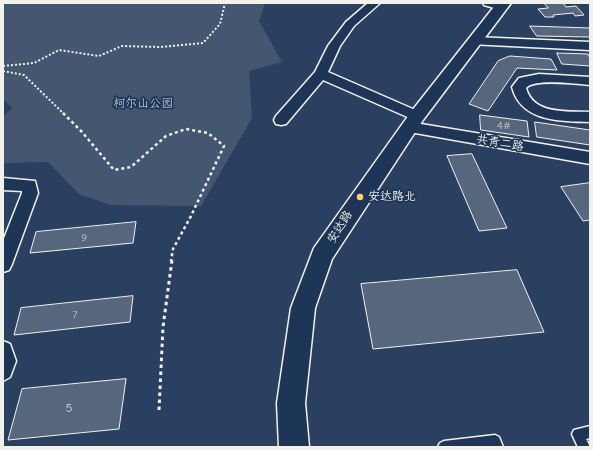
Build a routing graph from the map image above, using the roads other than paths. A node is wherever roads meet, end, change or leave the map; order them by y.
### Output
1 (375, 3) edge
2 (498, 4) edge
3 (474, 41) junction
4 (590, 46) edge
5 (321, 74) junction
6 (590, 81) edge
7 (590, 117) edge
8 (281, 120) dead end
9 (413, 121) junction
10 (590, 158) edge
11 (3, 184) edge
12 (3, 264) edge
13 (3, 351) edge
14 (3, 370) edge
15 (590, 432) edge
16 (294, 447) edge
17 (444, 447) edge
18 (497, 447) edge
19 (584, 447) edge

1 - 5 street
2 - 3 street, 安达路
3 - 4 street
3 - 9 street, 安达路
5 - 8 street
5 - 9 street, 共青二路
6 - 7 street
9 - 10 street, 共青二路
9 - 16 street, 安达路
11 - 12 street
13 - 14 street
15 - 19 lane
17 - 18 lane

